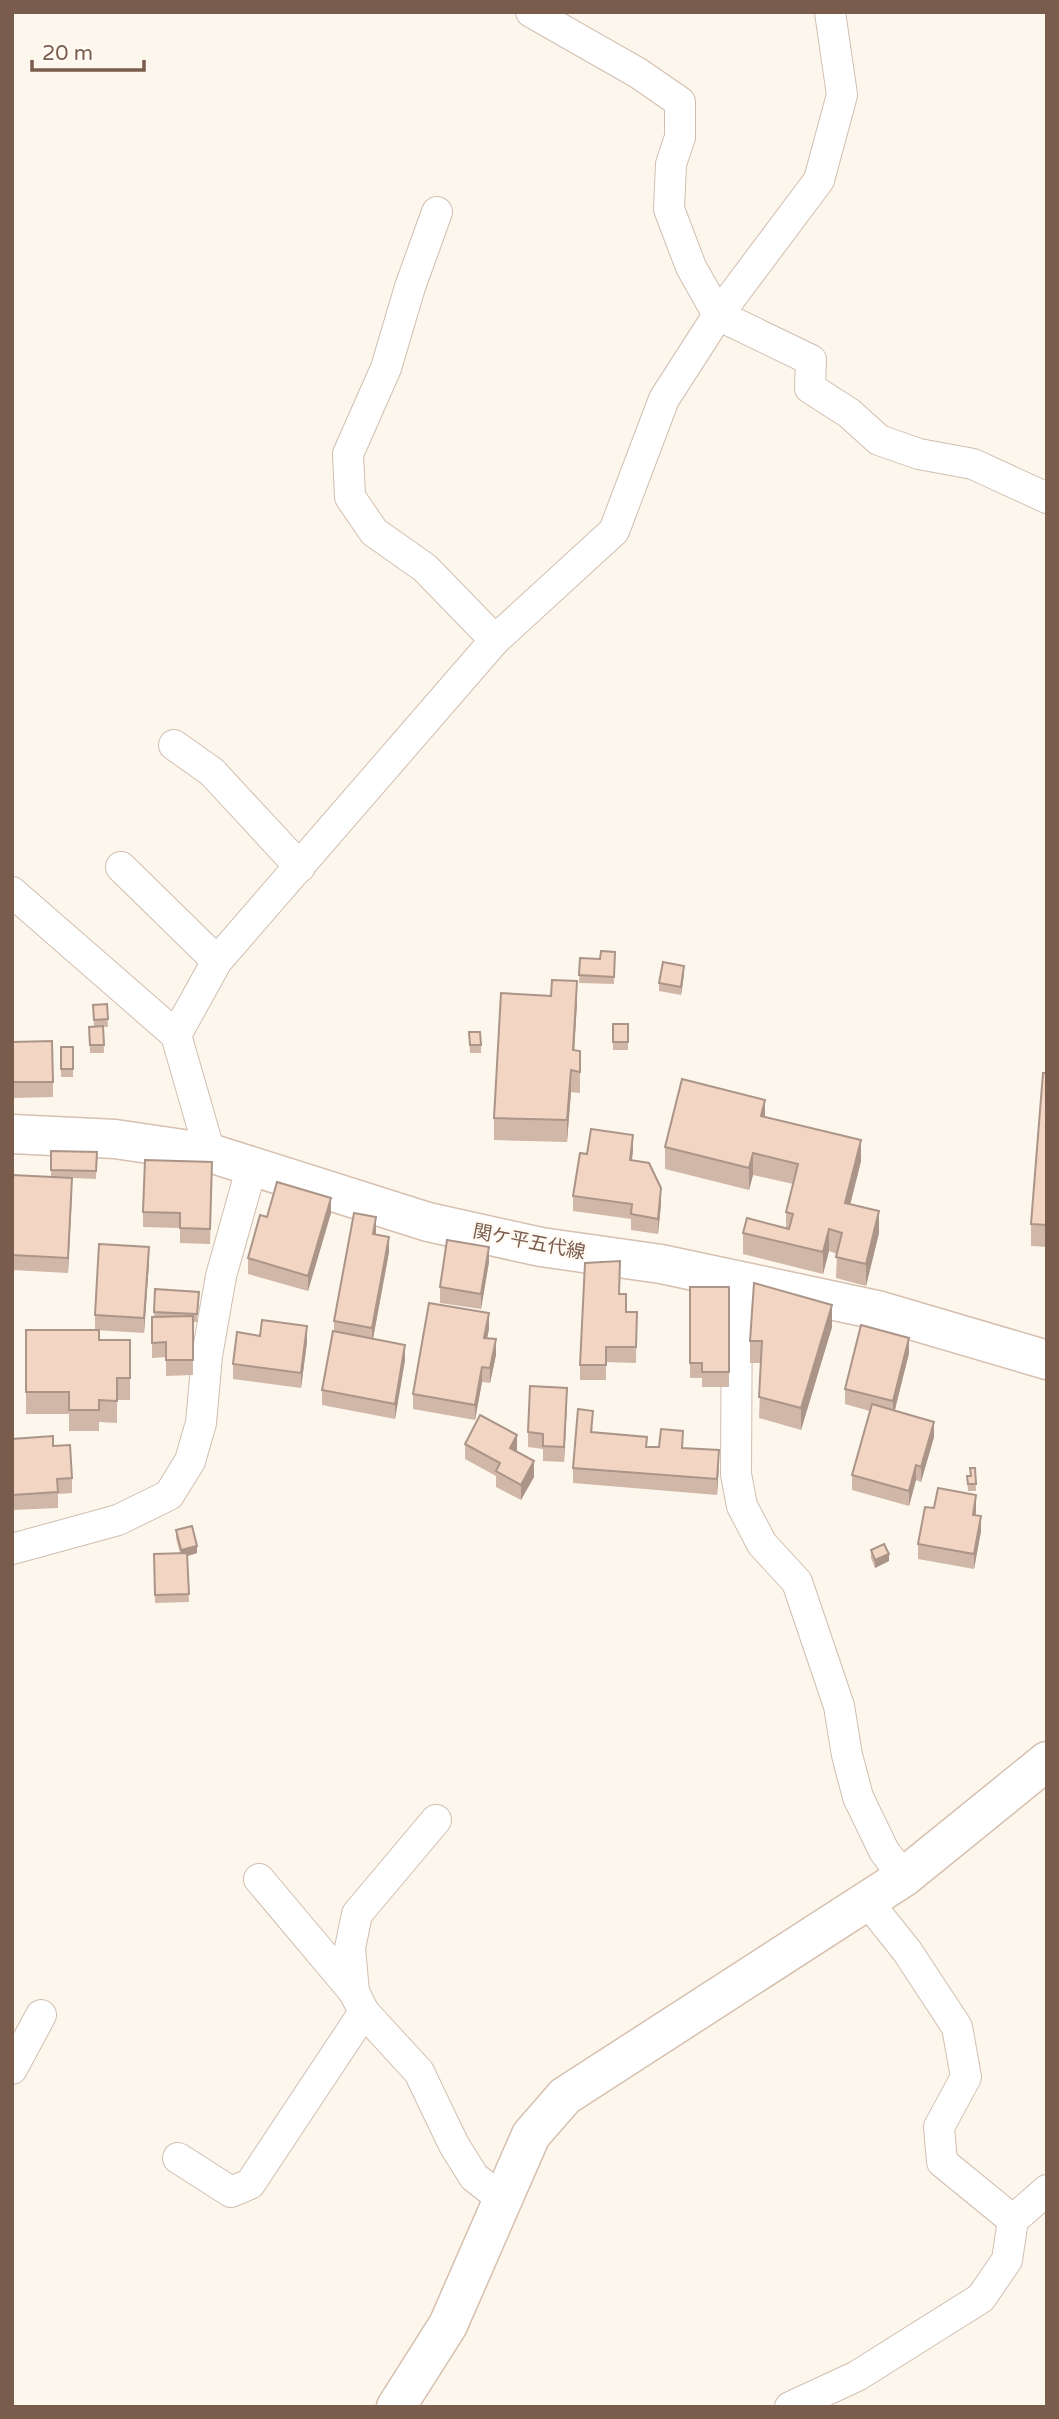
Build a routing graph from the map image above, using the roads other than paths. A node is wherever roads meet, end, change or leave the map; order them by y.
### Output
1 (531, 12) edge
2 (830, 12) edge
3 (437, 212) dead end
4 (718, 315) junction
5 (1047, 498) edge
6 (495, 640) junction
7 (174, 746) dead end
8 (121, 867) dead end
9 (300, 867) junction
10 (12, 892) edge
11 (217, 961) junction
12 (176, 1035) junction
13 (12, 1134) edge
14 (210, 1153) junction
15 (252, 1166) junction
16 (737, 1280) junction
17 (1047, 1360) edge
18 (12, 1549) edge
19 (1047, 1761) edge
20 (436, 1820) dead end
21 (904, 1877) junction
22 (259, 1879) dead end
23 (867, 1901) junction
24 (359, 2002) junction
25 (41, 2015) dead end
26 (12, 2069) edge
27 (178, 2158) dead end
28 (1047, 2190) edge
29 (501, 2199) junction
30 (1013, 2220) junction
31 (396, 2407) edge
32 (790, 2407) edge

1 - 4 street
2 - 4 street
3 - 6 street
4 - 5 street
4 - 6 street
6 - 9 street
7 - 9 street
8 - 11 street
9 - 11 street
10 - 12 street
11 - 12 street
12 - 14 street
13 - 14 main road, 関ケ平五代線
14 - 15 main road, 関ケ平五代線
15 - 16 main road, 関ケ平五代線
15 - 18 street
16 - 17 main road, 関ケ平五代線
16 - 21 street
19 - 21 main road
20 - 24 street
21 - 23 main road
22 - 24 street
23 - 29 main road
23 - 30 street
24 - 27 street
24 - 29 street
25 - 26 street
28 - 30 street
29 - 31 main road
30 - 32 street

